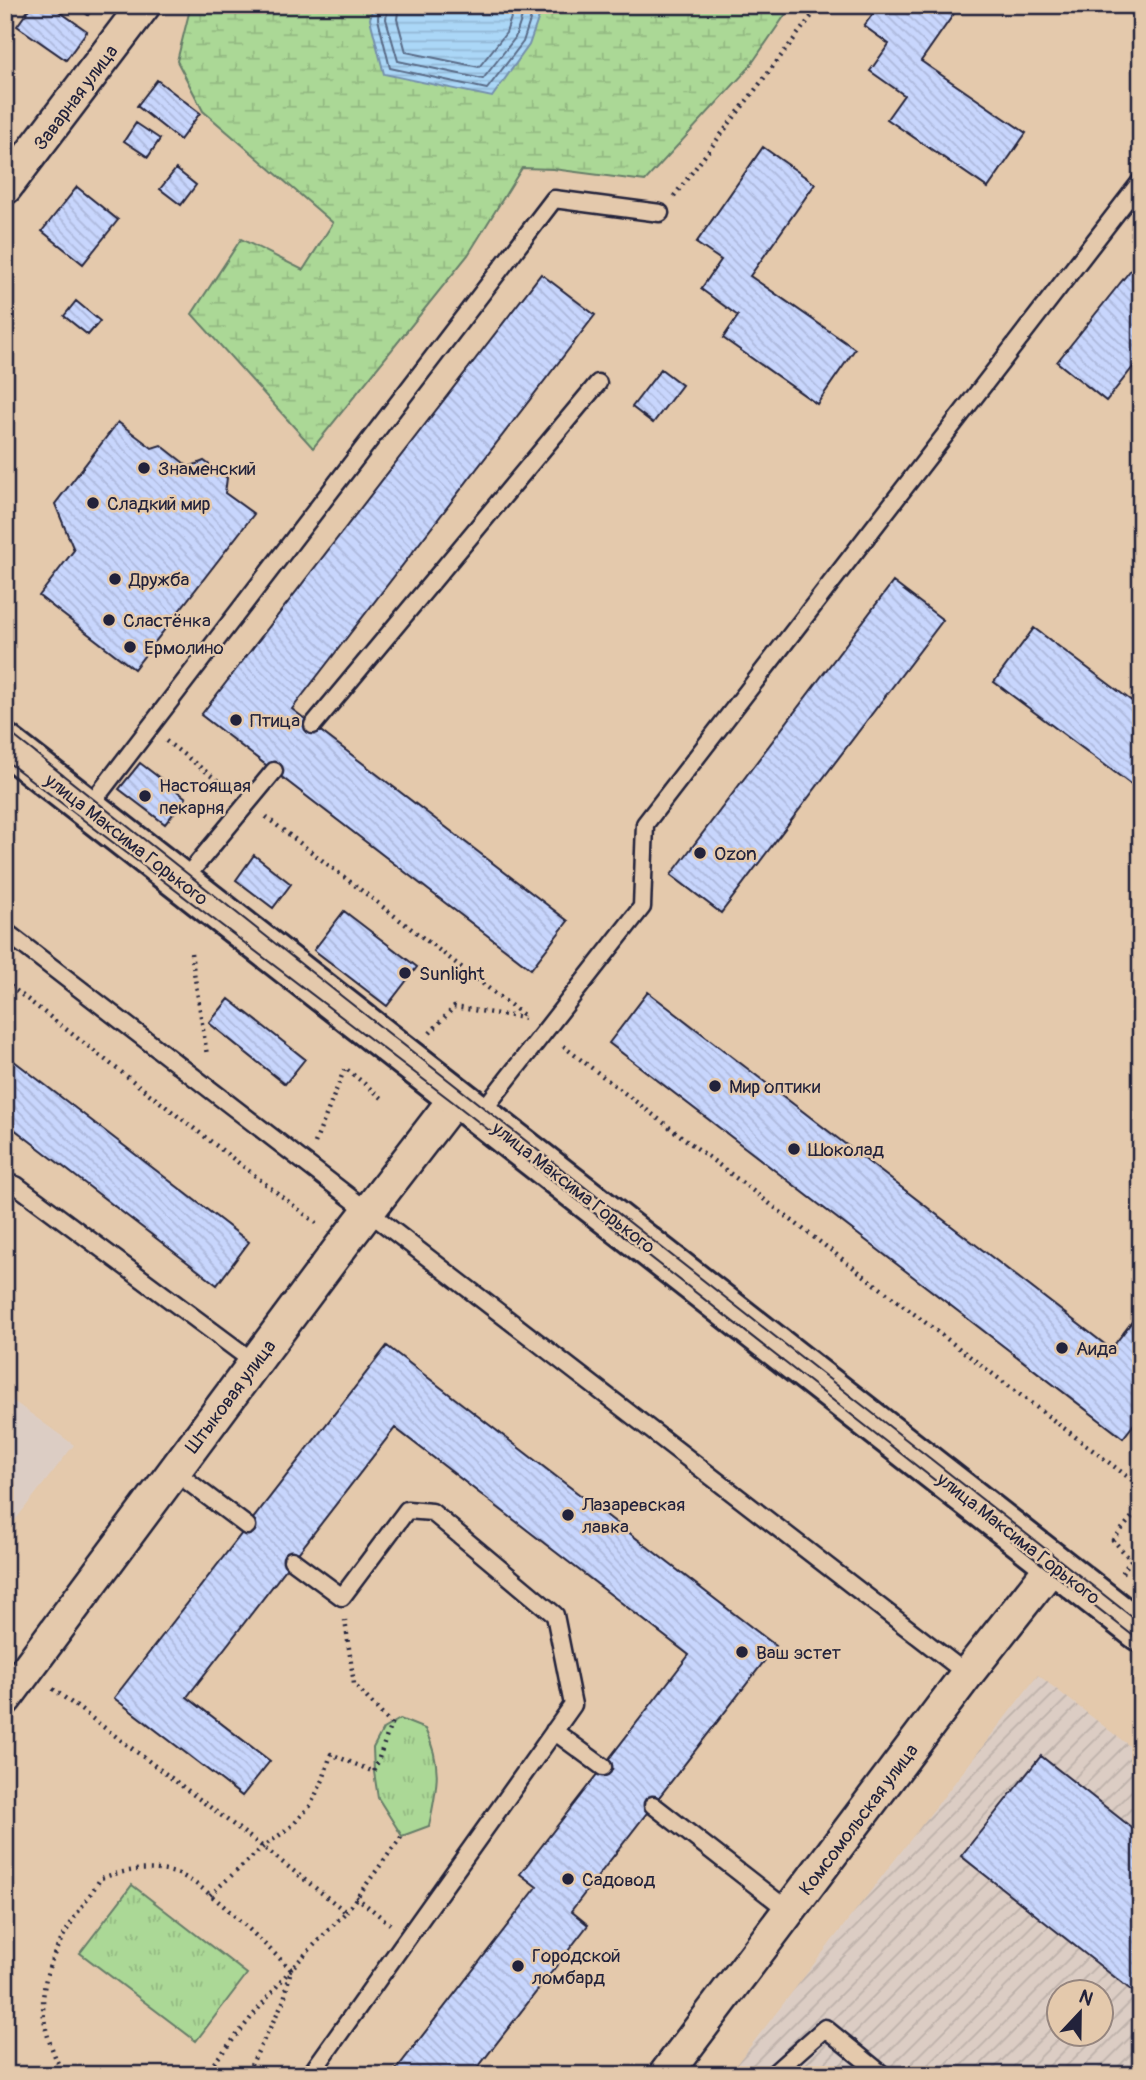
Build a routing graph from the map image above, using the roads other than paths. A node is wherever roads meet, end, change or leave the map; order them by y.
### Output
1 (144, 5) edge
2 (1141, 181) edge
3 (5, 188) edge
4 (660, 213) road end
5 (598, 383) dead end
6 (313, 725) dead end
7 (5, 744) edge
8 (274, 771) dead end
9 (88, 808) junction
10 (182, 882) junction
11 (5, 931) edge
12 (469, 1105) junction
13 (5, 1183) edge
14 (368, 1212) junction
15 (255, 1363) junction
16 (174, 1471) junction
17 (247, 1527) dead end
18 (292, 1560) dead end
19 (1053, 1565) junction
20 (1141, 1632) edge
21 (967, 1674) junction
22 (5, 1699) edge
23 (554, 1731) junction
24 (603, 1767) dead end
25 (653, 1805) dead end
26 (789, 1910) junction
27 (310, 2075) edge
28 (665, 2075) edge
29 (772, 2075) edge
30 (883, 2075) edge

1 - 3 street, Заварная улица
2 - 12 lane
4 - 9 lane
5 - 6 lane
7 - 9 main road, улица Максима Горького
8 - 10 lane
9 - 10 main road, улица Максима Горького
10 - 12 main road, улица Максима Горького
11 - 14 lane
12 - 14 street, Штыковая улица
12 - 19 main road, улица Максима Горького
13 - 15 lane
14 - 15 street, Штыковая улица
14 - 21 lane
15 - 16 street, Штыковая улица
16 - 17 lane
16 - 22 street, Штыковая улица
18 - 23 lane
19 - 20 main road, улица Максима Горького
19 - 21 street, Комсомольская улица
21 - 26 street, Комсомольская улица
23 - 24 lane
23 - 27 lane
25 - 26 lane
26 - 28 street, Комсомольская улица
29 - 30 lane

